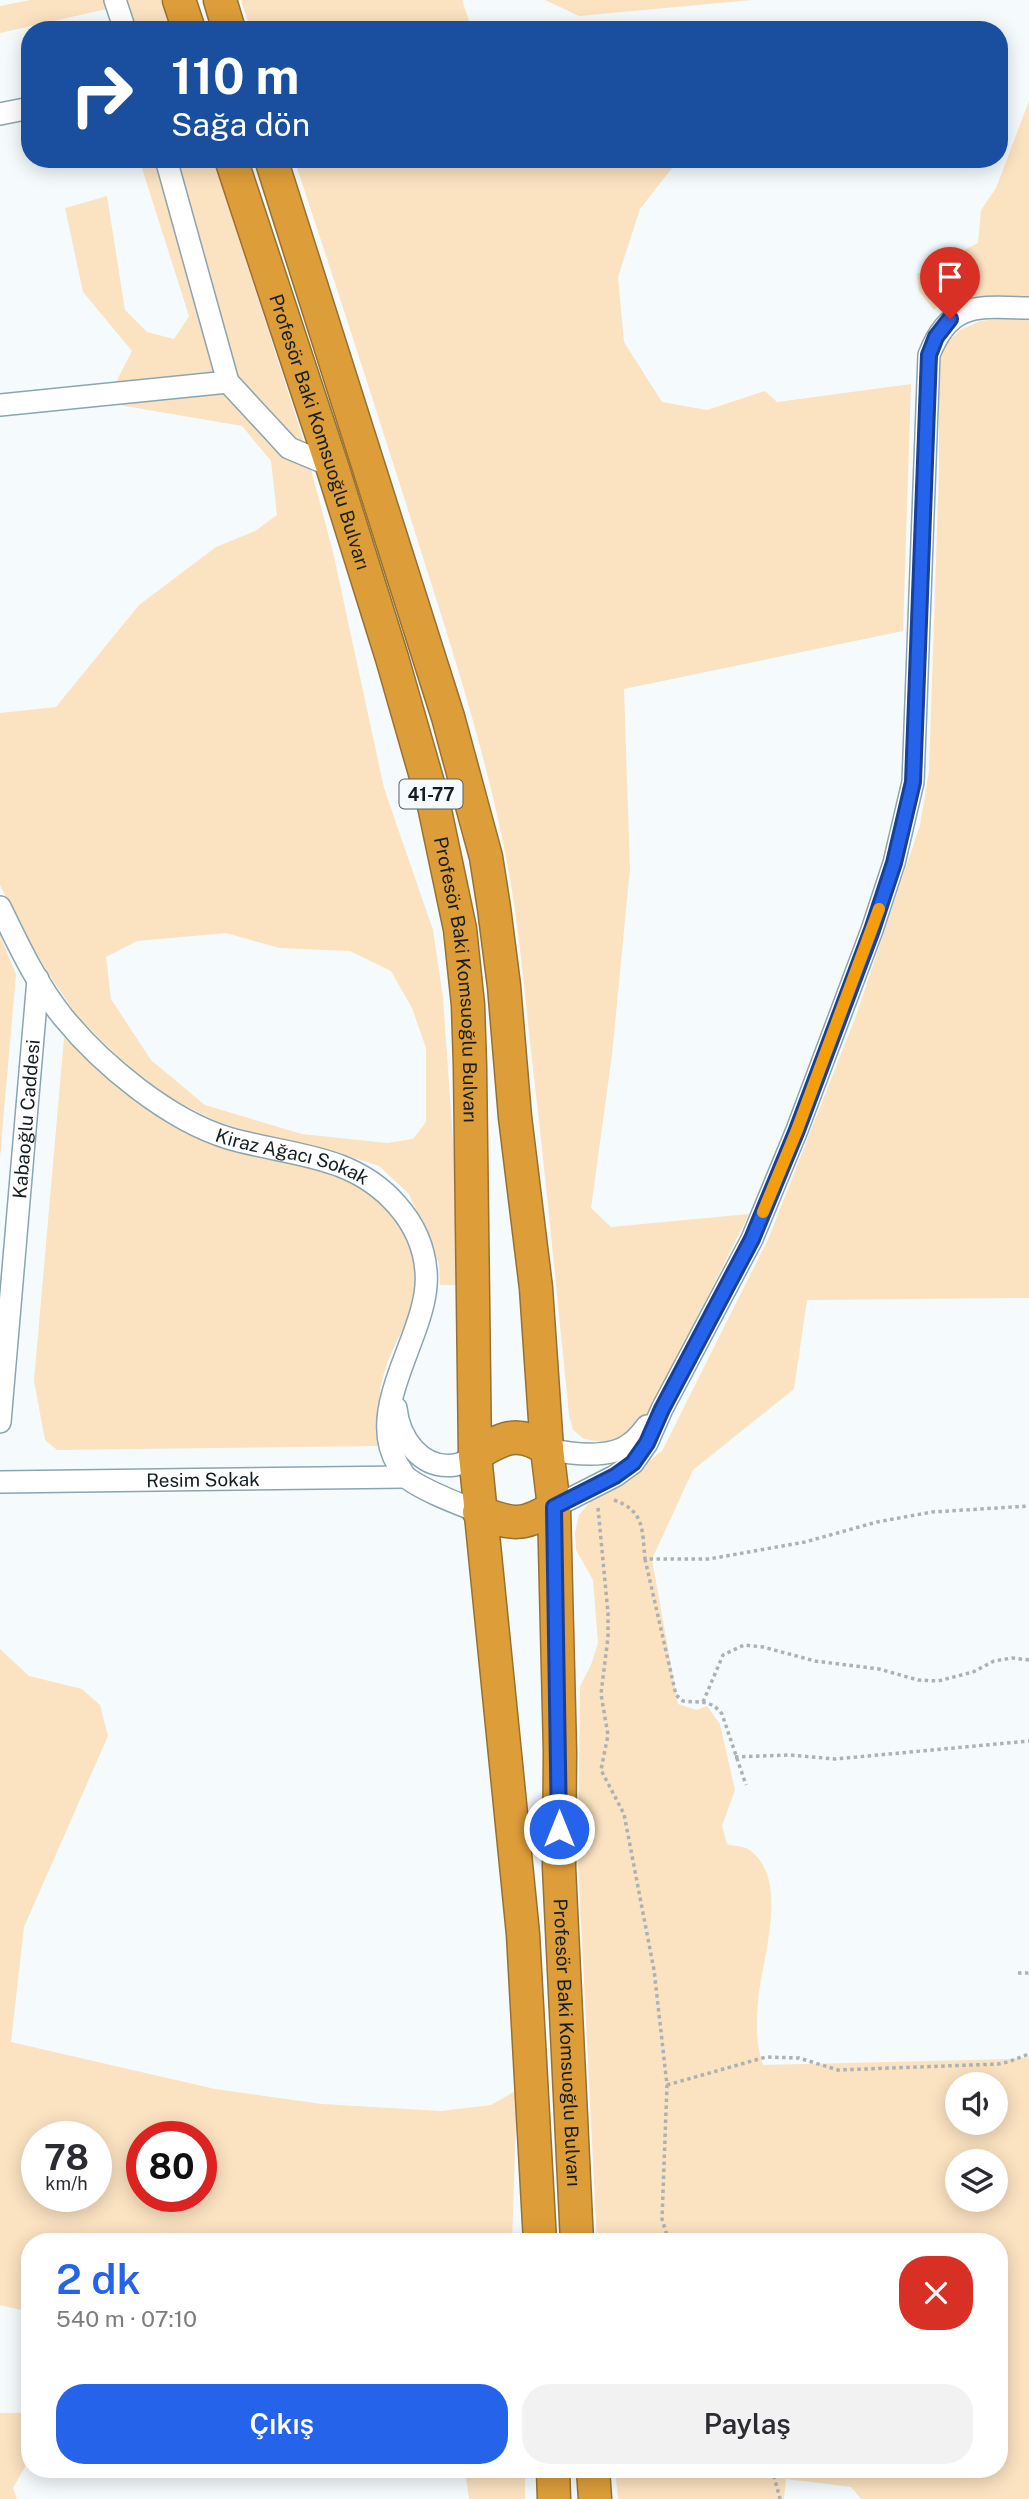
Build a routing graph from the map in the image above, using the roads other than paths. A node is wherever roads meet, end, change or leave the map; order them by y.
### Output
1 (115, 0) edge
2 (179, 0) edge
3 (220, 0) edge
4 (122, 21) edge
5 (186, 21) edge
6 (226, 21) edge
7 (21, 110) edge
8 (0, 114) edge
9 (169, 168) edge
10 (234, 168) edge
11 (274, 168) edge
12 (1029, 308) edge
13 (228, 382) junction
14 (0, 404) edge
15 (332, 466) junction
16 (0, 907) edge
17 (38, 979) junction
18 (394, 1392) junction
19 (662, 1409) junction
20 (0, 1422) edge
21 (547, 1449) junction
22 (475, 1455) junction
23 (405, 1477) junction
24 (0, 1482) edge
25 (554, 1507) junction
26 (479, 1512) junction
27 (540, 2233) edge
28 (577, 2233) edge
29 (540, 2478) edge
30 (553, 2478) edge
31 (594, 2478) edge
32 (540, 2499) edge
33 (554, 2499) edge
34 (595, 2499) edge

1 - 4 street
2 - 5 highway
3 - 6 highway
7 - 8 street
9 - 13 street
10 - 15 highway, Profesör Baki Komsuoğlu Bulvarı / 41-77
11 - 21 highway, Profesör Baki Komsuoğlu Bulvarı / 41-77
12 - 19 street
13 - 14 street
13 - 15 street
15 - 22 highway, Profesör Baki Komsuoğlu Bulvarı / 41-77
16 - 17 street
17 - 18 street, Kiraz Ağacı Sokak
17 - 20 street, Kabaoğlu Caddesi
18 - 22 street
18 - 23 street, Kiraz Ağacı Sokak
19 - 21 street
19 - 25 street
21 - 22 highway
21 - 25 highway
22 - 26 highway
23 - 24 street, Resim Sokak
23 - 26 street
25 - 26 highway
25 - 28 highway, Profesör Baki Komsuoğlu Bulvarı
26 - 27 highway, Profesör Baki Komsuoğlu Bulvarı
29 - 32 highway
30 - 33 highway
31 - 34 highway

